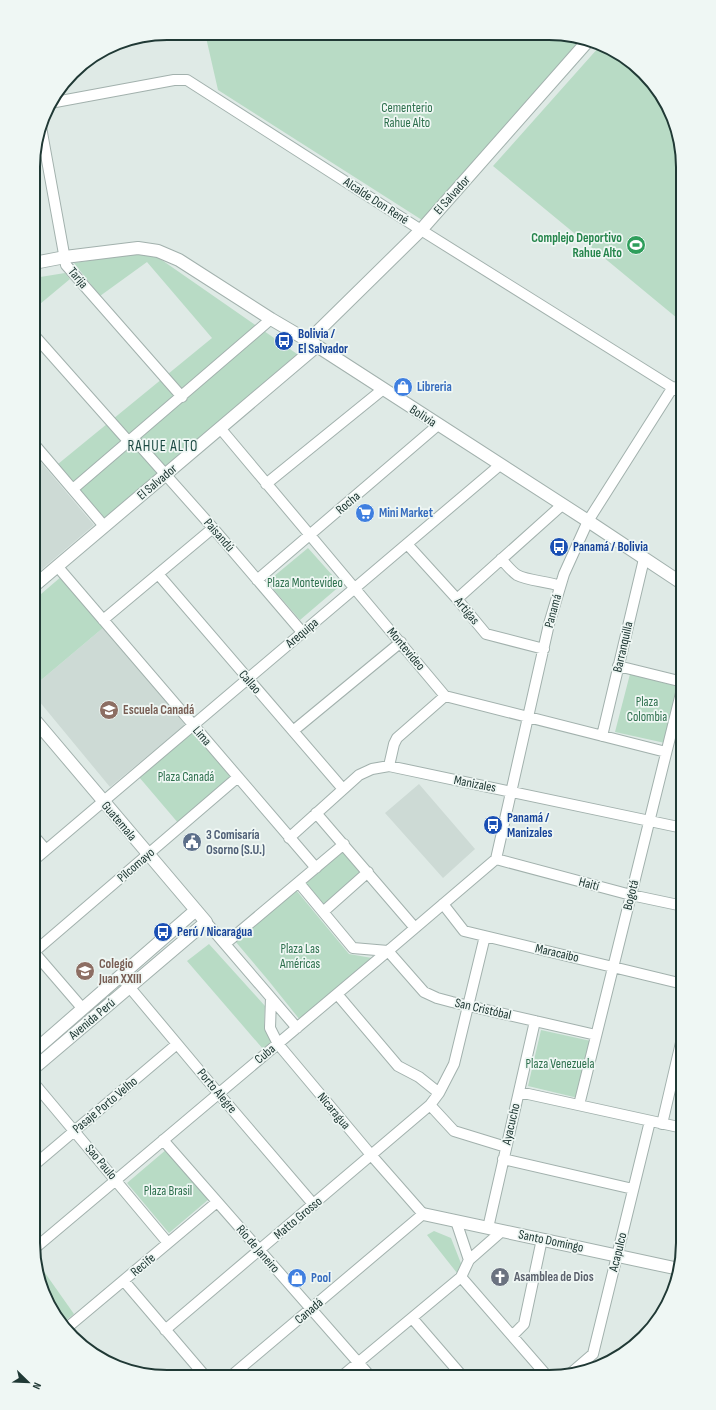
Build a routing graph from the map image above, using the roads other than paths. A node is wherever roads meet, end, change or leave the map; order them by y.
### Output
1 (584, 45) edge
2 (59, 101) edge
3 (43, 138) edge
4 (421, 230) junction
5 (65, 257) junction
6 (40, 262) edge
7 (271, 319) junction
8 (40, 341) edge
9 (312, 343) junction
10 (673, 388) junction
11 (382, 390) junction
12 (676, 390) edge
13 (182, 397) junction
14 (438, 425) junction
15 (220, 428) junction
16 (131, 440) junction
17 (40, 453) edge
18 (500, 465) junction
19 (166, 474) junction
20 (266, 484) junction
21 (73, 489) junction
22 (562, 505) junction
23 (588, 521) junction
24 (104, 526) junction
25 (213, 528) junction
26 (309, 535) junction
27 (407, 544) junction
28 (501, 559) junction
29 (644, 559) junction
30 (57, 566) junction
31 (158, 574) junction
32 (257, 580) junction
33 (676, 580) edge
34 (40, 581) edge
35 (560, 586) junction
36 (354, 588) junction
37 (457, 599) junction
38 (103, 620) junction
39 (302, 632) junction
40 (401, 642) junction
41 (544, 650) junction
42 (618, 666) junction
43 (248, 679) junction
44 (676, 682) edge
45 (445, 696) junction
46 (676, 712) edge
47 (528, 717) junction
48 (40, 726) edge
49 (192, 726) junction
50 (293, 731) junction
51 (602, 736) junction
52 (666, 752) junction
53 (389, 766) junction
54 (238, 777) junction
55 (343, 789) junction
56 (512, 791) junction
57 (103, 801) junction
58 (316, 813) junction
59 (649, 821) junction
60 (676, 827) edge
61 (289, 838) junction
62 (40, 843) edge
63 (344, 844) junction
64 (46, 850) junction
65 (148, 854) junction
66 (40, 855) edge
67 (496, 859) junction
68 (316, 868) junction
69 (368, 872) junction
70 (299, 883) junction
71 (631, 895) junction
72 (442, 904) junction
73 (676, 905) edge
74 (196, 910) junction
75 (323, 912) junction
76 (206, 922) junction
77 (415, 928) junction
78 (485, 936) junction
79 (225, 944) junction
80 (40, 947) edge
81 (388, 951) junction
82 (40, 959) edge
83 (613, 967) junction
84 (121, 977) junction
85 (676, 982) edge
86 (130, 987) junction
87 (338, 994) junction
88 (271, 998) junction
89 (468, 1005) junction
90 (83, 1009) junction
91 (535, 1021) junction
92 (297, 1028) junction
93 (596, 1035) junction
94 (177, 1044) junction
95 (278, 1044) junction
96 (40, 1046) edge
97 (40, 1063) edge
98 (676, 1064) edge
99 (40, 1090) edge
100 (439, 1092) junction
101 (519, 1092) junction
102 (219, 1094) junction
103 (430, 1105) junction
104 (579, 1105) junction
105 (650, 1121) junction
106 (662, 1124) junction
107 (676, 1127) edge
108 (75, 1131) junction
109 (163, 1140) junction
110 (506, 1147) junction
111 (372, 1156) junction
112 (40, 1160) edge
113 (503, 1160) junction
114 (116, 1180) junction
115 (633, 1189) junction
116 (217, 1202) junction
117 (314, 1205) junction
118 (423, 1214) junction
119 (456, 1221) junction
120 (488, 1228) junction
121 (502, 1231) junction
122 (542, 1239) junction
123 (40, 1244) edge
124 (168, 1244) junction
125 (259, 1250) junction
126 (617, 1256) junction
127 (469, 1260) junction
128 (674, 1268) edge
129 (461, 1276) junction
130 (124, 1281) junction
131 (311, 1309) junction
132 (412, 1318) junction
133 (70, 1325) edge
134 (165, 1330) junction
135 (513, 1335) junction
136 (358, 1363) junction
137 (578, 1367) edge
138 (200, 1370) edge
139 (239, 1370) edge
140 (349, 1370) edge
141 (364, 1370) edge
142 (457, 1370) edge
143 (542, 1370) edge

1 - 4 street, El Salvador
2 - 4 street, Alcalde Don René
3 - 5 street, Tarija
4 - 9 street, El Salvador
4 - 10 street, Alcalde Don René
5 - 6 street, Bolivia
5 - 7 street, Bolivia
5 - 13 street, Tarija
7 - 9 street, Bolivia
7 - 13 street
8 - 16 street, Paisandú
9 - 11 street, Bolivia
9 - 15 street, El Salvador
10 - 12 street, Alcalde Don René
10 - 23 street, Panamá
11 - 14 street, Bolivia
11 - 20 street
13 - 16 street
14 - 18 street, Bolivia
14 - 26 street, Rocha
15 - 19 street, El Salvador
15 - 20 street, Montevideo
16 - 19 street, Paisandú
16 - 21 street
17 - 21 street
18 - 22 street, Bolivia
18 - 27 street, Arequipa
19 - 24 street, El Salvador
19 - 25 street, Paisandú
20 - 26 street, Montevideo
21 - 24 street
22 - 23 street, Bolivia
22 - 28 street
23 - 29 street, Bolivia
23 - 35 street, Panamá
24 - 30 street, El Salvador
25 - 31 street
25 - 32 street, Paisandú
26 - 32 street, Rocha
26 - 36 street, Montevideo
27 - 36 street, Arequipa
27 - 37 street, Artigas
28 - 35 street
28 - 37 street
29 - 33 street, Bolivia
29 - 42 street, Barranquilla
30 - 34 street, El Salvador
30 - 38 street, Lima
31 - 38 street
31 - 43 street, Callao
32 - 39 street, Paisandú
35 - 41 street, Panamá
36 - 39 street, Arequipa
36 - 40 street, Montevideo
37 - 41 street, Artigas
38 - 49 street, Lima
39 - 43 street, Arequipa
40 - 45 street, Montevideo
40 - 50 street
41 - 47 street, Panamá
42 - 44 street
42 - 51 street, Barranquilla
43 - 49 street, Arequipa
43 - 50 street, Callao
45 - 47 street
45 - 53 street
46 - 52 street, Bogotá
47 - 51 street
47 - 56 street, Panamá
48 - 57 street, Guatemala
49 - 54 street, Lima
49 - 57 street, Arequipa
50 - 55 street, Callao
51 - 52 street
52 - 59 street, Bogotá
53 - 55 street, Manizales
53 - 56 street, Manizales
54 - 61 street, Lima
54 - 65 street, Pilcomayo
55 - 58 street, Manizales
56 - 59 street, Manizales
56 - 67 street, Panamá
57 - 64 street, Arequipa
57 - 65 street, Guatemala
58 - 61 street, Manizales
58 - 63 street
59 - 60 street, Manizales
59 - 71 street, Bogotá
61 - 68 street, Lima
62 - 64 street
63 - 68 street
63 - 69 street
64 - 66 street, Arequipa
65 - 74 street, Guatemala
65 - 80 street, Pilcomayo
67 - 71 street, Haití
67 - 72 street, Cuba
68 - 70 street
69 - 75 street
69 - 77 street
70 - 75 street
70 - 79 street
71 - 73 street, Haití
71 - 83 street, Bogotá
72 - 77 street, Cuba
72 - 78 street, Maracaibo
74 - 76 street, Guatemala
74 - 84 street, Avenida Perú
75 - 81 street
76 - 79 street
76 - 86 street, Avenida Perú
77 - 81 street, Cuba
78 - 83 street, Maracaibo
78 - 89 street, Matto Grosso
79 - 88 street
81 - 87 street, Cuba
81 - 89 street, San Cristóbal
82 - 90 street
83 - 85 street, Maracaibo
83 - 93 street, Bogotá
84 - 86 street, Porto Alegre
84 - 90 street, Avenida Perú
86 - 94 street, Porto Alegre
86 - 97 street, Avenida Perú
87 - 92 street, Cuba
87 - 100 street
88 - 92 street
88 - 95 street, Nicaragua
89 - 91 street, San Cristóbal
89 - 100 street, Matto Grosso
90 - 96 street, Avenida Perú
91 - 93 street, San Cristóbal
91 - 101 street, Ayacucho
92 - 95 street, Cuba
93 - 104 street, Bogotá
94 - 102 street, Porto Alegre
94 - 108 street, Pasaje Porto Velho
95 - 102 street, Cuba
95 - 111 street, Nicaragua
98 - 106 street
99 - 108 street, Sao Paulo
100 - 103 street, Matto Grosso
101 - 104 street
101 - 110 street, Ayacucho
102 - 109 street, Cuba
102 - 117 street, Porto Alegre
103 - 110 street
103 - 111 street, Matto Grosso
104 - 105 street
105 - 106 street
105 - 115 street, Acapulco
106 - 107 street
108 - 112 street, Pasaje Porto Velho
108 - 114 street, Sao Paulo
109 - 114 street, Cuba
109 - 116 street, Río de Janeiro
110 - 113 street, Ayacucho
111 - 117 street, Matto Grosso
111 - 118 street, Nicaragua
113 - 115 street
113 - 120 street, Ayacucho
114 - 123 street, Cuba
114 - 124 street, Sao Paulo
115 - 126 street, Acapulco
116 - 124 street, Recife
116 - 125 street, Río de Janeiro
117 - 125 street, Matto Grosso
118 - 119 street, Santo Domingo
118 - 131 street, Canadá
119 - 120 street, Santo Domingo
119 - 127 street
120 - 121 street, Santo Domingo
121 - 122 street, Santo Domingo
121 - 127 street
122 - 126 street, Santo Domingo
122 - 135 street
124 - 130 street, Recife
125 - 131 street, Río de Janeiro
125 - 134 street, Matto Grosso
126 - 128 street, Santo Domingo
126 - 137 street, Acapulco
127 - 129 street
129 - 132 street
129 - 135 street
130 - 133 street, Recife
130 - 134 street
131 - 136 street, Río de Janeiro
131 - 139 street, Canadá
132 - 136 street
132 - 142 street
134 - 138 street
135 - 143 street
136 - 140 street
136 - 141 street, Río de Janeiro

